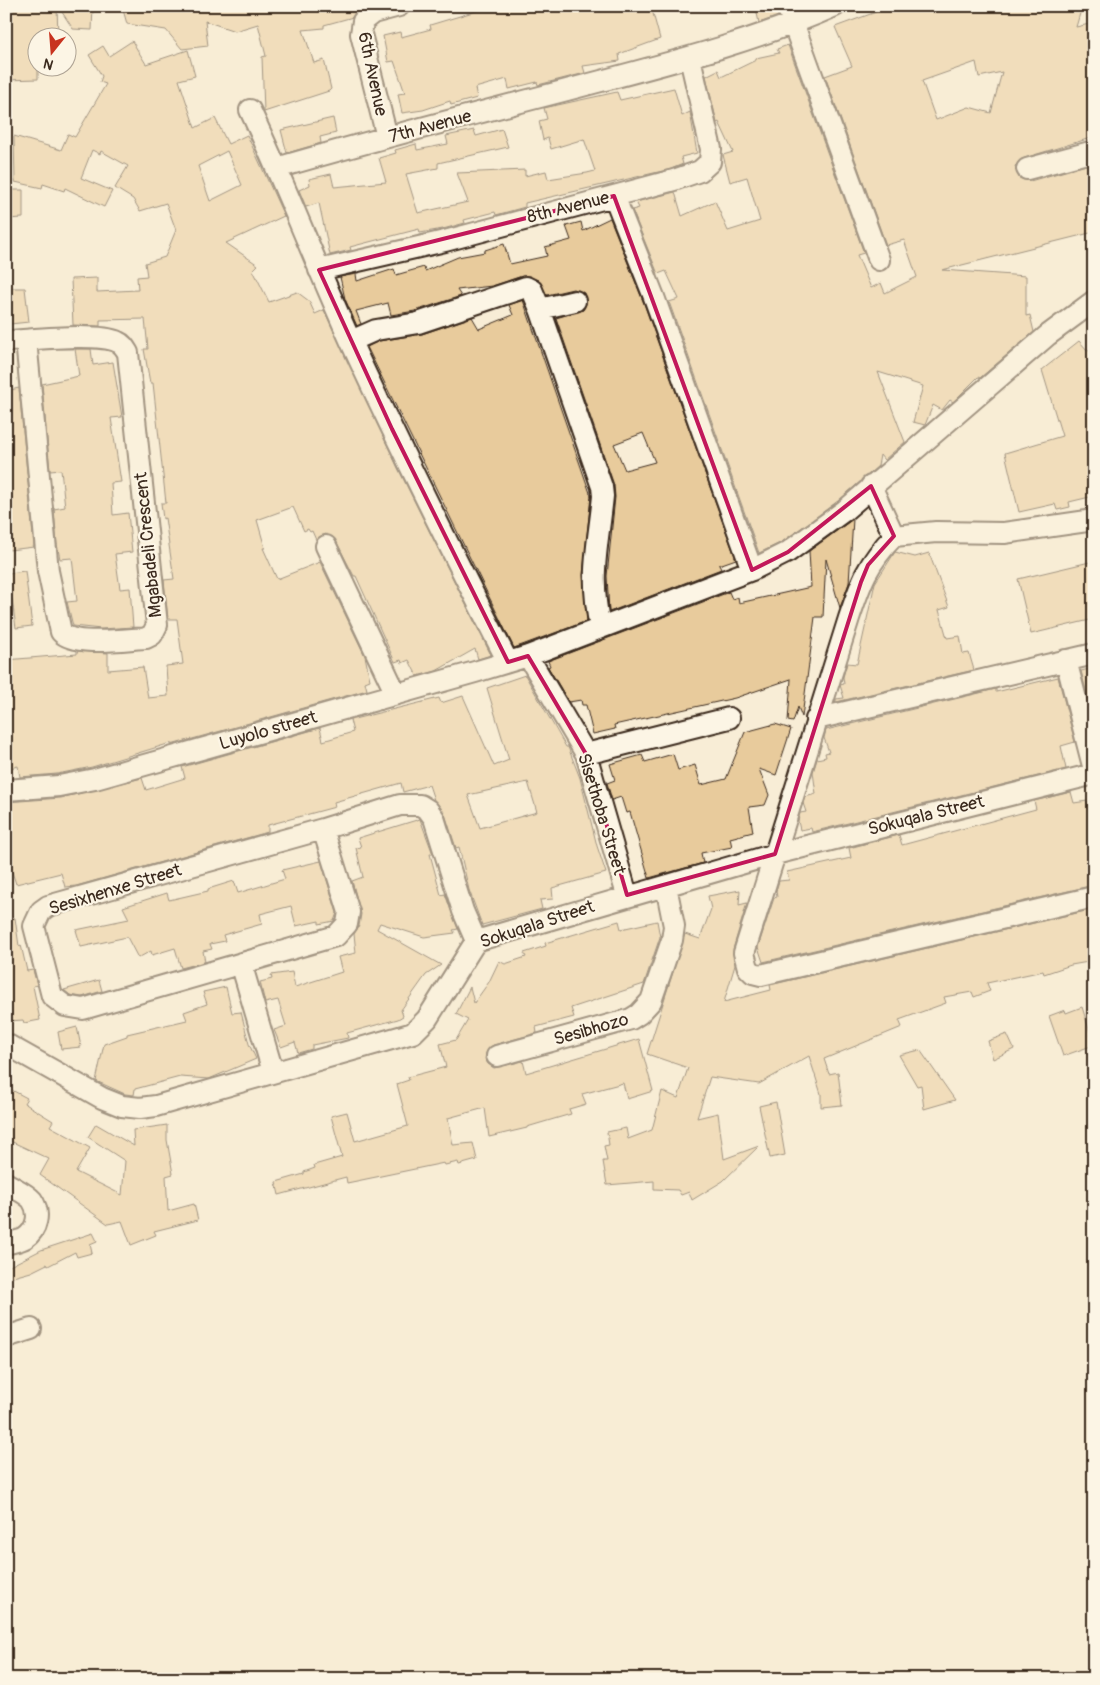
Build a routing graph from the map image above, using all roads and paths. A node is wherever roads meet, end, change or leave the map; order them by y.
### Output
1 (399, 6) edge
2 (834, 6) edge
3 (790, 15) edge
4 (690, 58) junction
5 (250, 110) dead end
6 (386, 136) junction
7 (1094, 151) edge
8 (277, 168) junction
9 (1027, 169) dead end
10 (614, 196) junction
11 (879, 260) dead end
12 (319, 270) junction
13 (575, 301) dead end
14 (1094, 301) edge
15 (540, 310) junction
16 (16, 341) edge
17 (351, 341) junction
18 (872, 486) junction
19 (1094, 520) edge
20 (894, 536) junction
21 (326, 546) dead end
22 (752, 570) junction
23 (600, 627) junction
24 (1094, 654) edge
25 (528, 656) junction
26 (1066, 660) junction
27 (508, 662) junction
28 (396, 694) junction
29 (729, 718) dead end
30 (816, 719) junction
31 (586, 754) junction
32 (1094, 772) edge
33 (6, 790) edge
34 (323, 830) junction
35 (775, 854) junction
36 (666, 886) junction
37 (628, 895) junction
38 (1094, 897) edge
39 (476, 941) junction
40 (241, 963) junction
41 (6, 1044) edge
42 (497, 1056) dead end
43 (273, 1072) junction
44 (6, 1183) edge
45 (6, 1244) edge
46 (31, 1329) dead end
47 (6, 1337) edge

1 - 6 street, 6th Avenue
2 - 3 street, 7th Avenue
3 - 4 street, 7th Avenue
3 - 11 street
4 - 6 street, 7th Avenue
4 - 10 street, 8th Avenue
5 - 8 street
6 - 8 street, 7th Avenue
7 - 9 street
8 - 12 street
10 - 12 street, 8th Avenue
10 - 22 street
12 - 17 street
13 - 15 street
14 - 18 street, Luyolo street
15 - 17 street
15 - 23 street
16 - 16 street, Mgabadeli Crescent
17 - 27 street
18 - 20 street
18 - 22 street, Luyolo street
19 - 20 street
20 - 30 street
21 - 28 street
22 - 23 street, Luyolo street
23 - 25 street, Luyolo street
24 - 26 street
25 - 27 street, Luyolo street
25 - 31 street, Sisethoba Street
26 - 30 street
26 - 32 street
27 - 28 street, Luyolo street
28 - 33 street, Luyolo street
29 - 31 street
30 - 35 street
31 - 37 street, Sisethoba Street
32 - 35 street, Sokuqala Street
34 - 39 street, Sesixhenxe Street
34 - 40 street, Sesixhenxe Street
34 - 40 street, Sesixhenxe Street
35 - 36 street, Sokuqala Street
35 - 38 street
36 - 37 street, Sokuqala Street
36 - 42 street, Sesibhozo
37 - 39 street, Sokuqala Street
39 - 43 street, Sokuqala Street
40 - 43 street
41 - 43 street, Sokuqala Street
44 - 45 street
46 - 47 street

